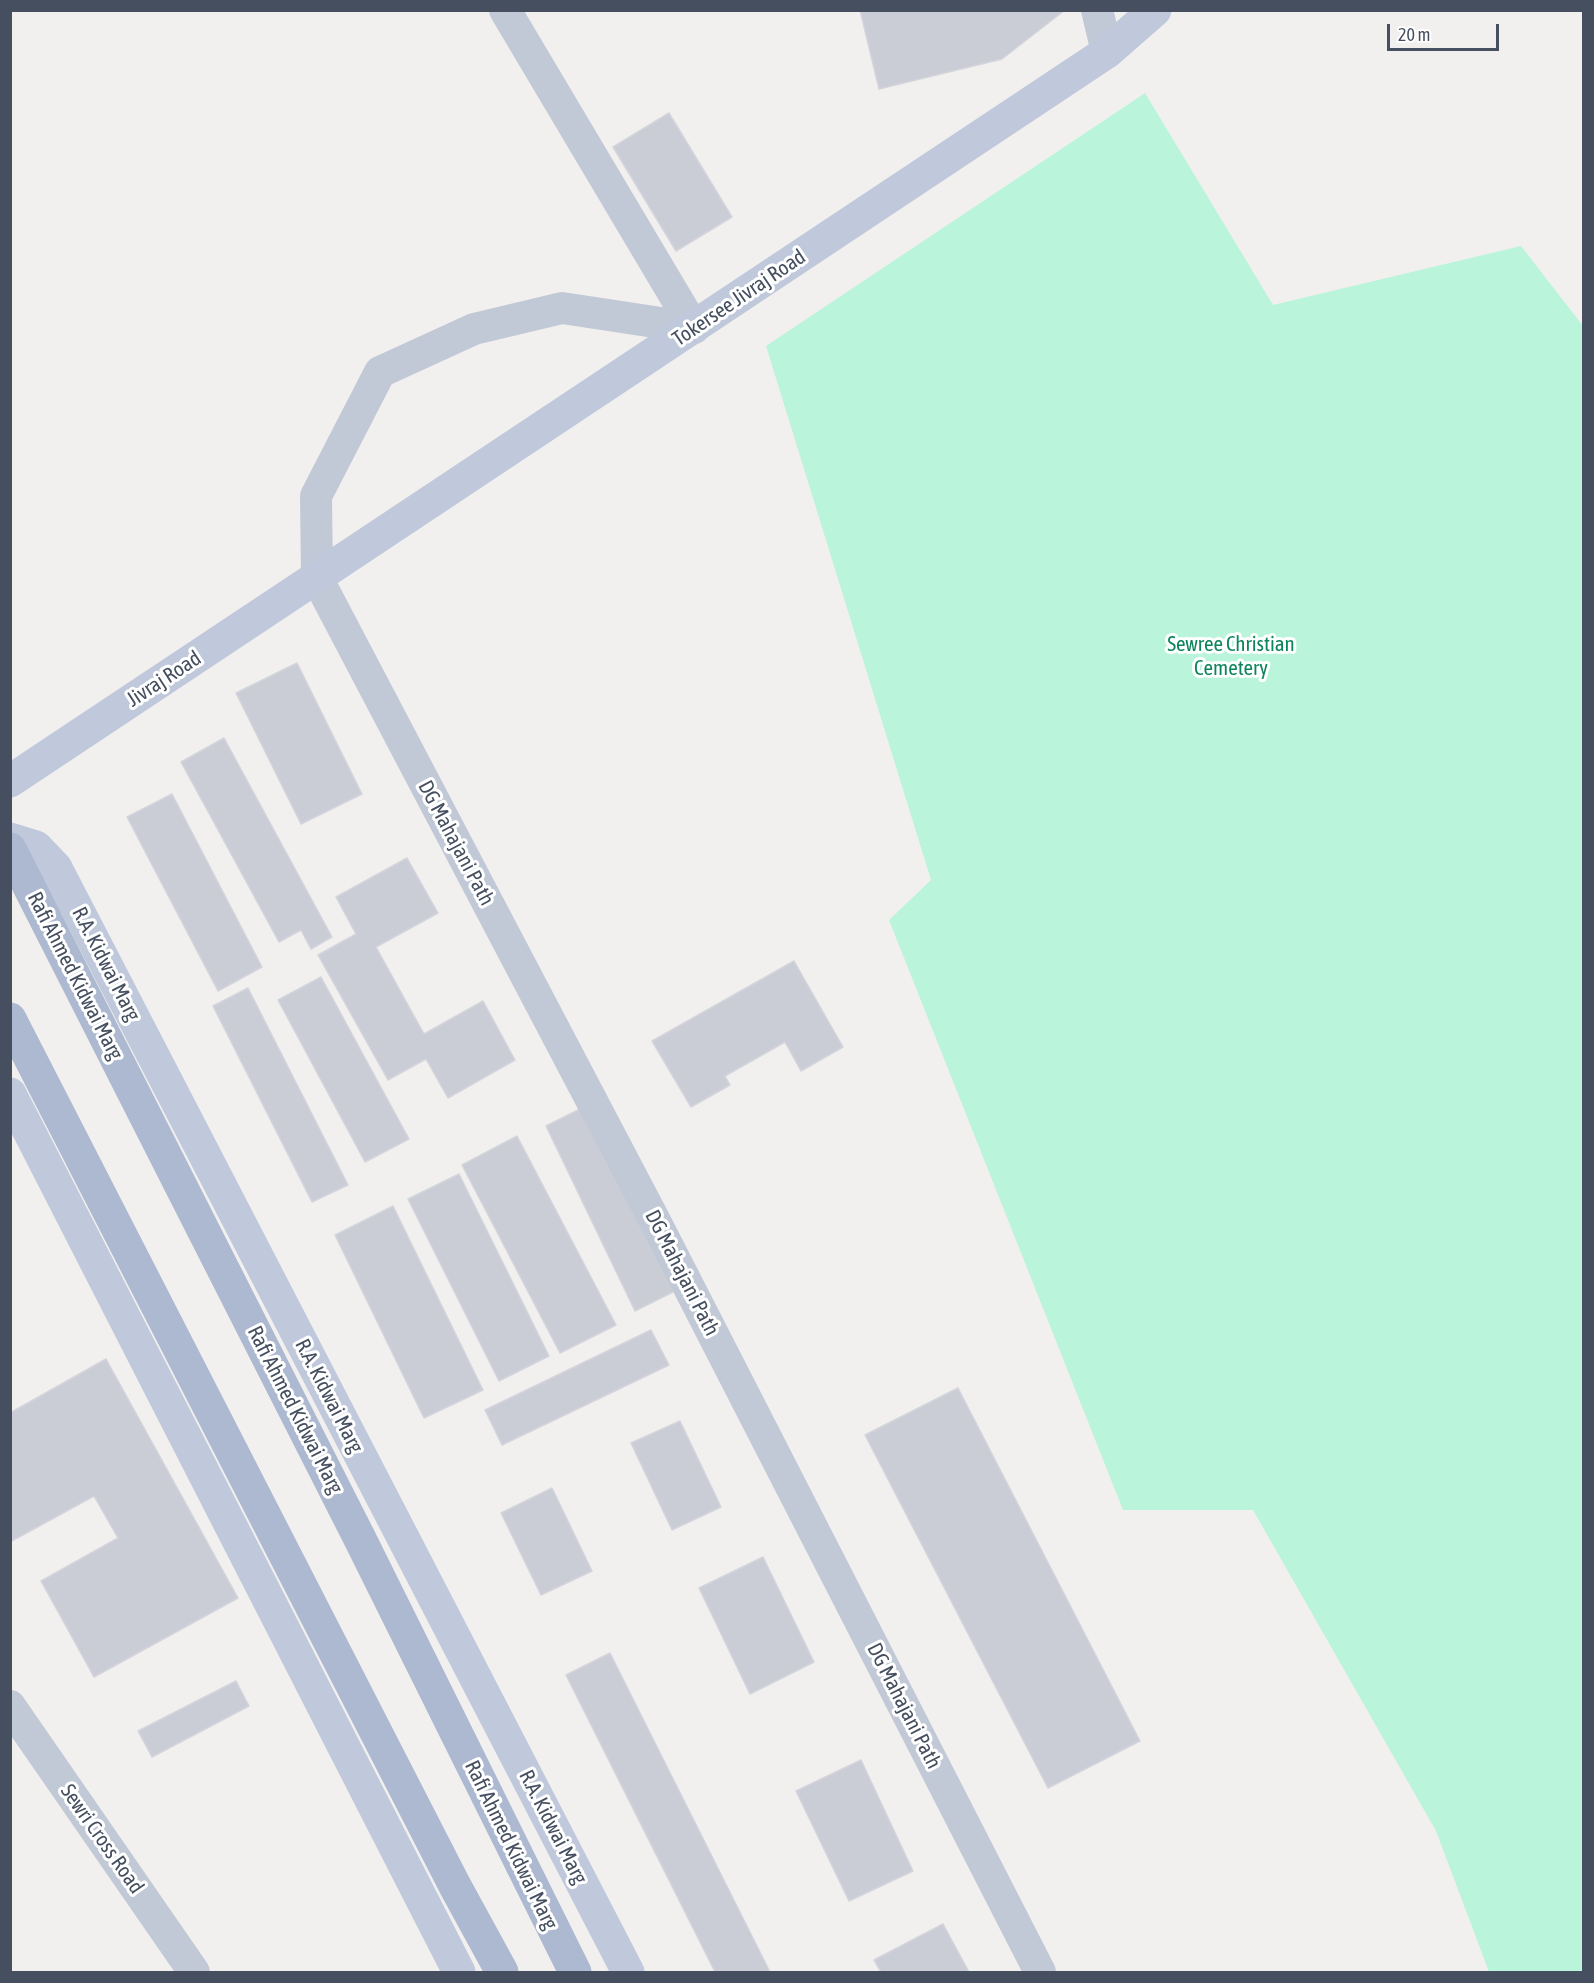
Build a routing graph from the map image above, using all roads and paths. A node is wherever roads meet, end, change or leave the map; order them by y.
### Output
1 (505, 10) edge
2 (1097, 10) edge
3 (1155, 10) edge
4 (1107, 52) junction
5 (694, 328) junction
6 (317, 578) junction
7 (10, 780) edge
8 (10, 839) edge
9 (10, 849) edge
10 (10, 1019) edge
11 (10, 1094) edge
12 (10, 1706) edge
13 (194, 1972) edge
14 (459, 1972) edge
15 (502, 1972) edge
16 (575, 1972) edge
17 (628, 1972) edge
18 (1040, 1972) edge

1 - 5 street
2 - 4 street
3 - 4 street, Tokersee Jivraj Road
4 - 5 street, Tokersee Jivraj Road
5 - 6 street, Tokersee Jivraj Road
5 - 6 street
6 - 7 street, Jivraj Road
6 - 18 street, DG Mahajani Path
8 - 17 street, R.A. Kidwai Marg
9 - 16 main road, Rafi Ahmed Kidwai Marg
10 - 15 main road
11 - 14 street
12 - 13 street, Sewri Cross Road

